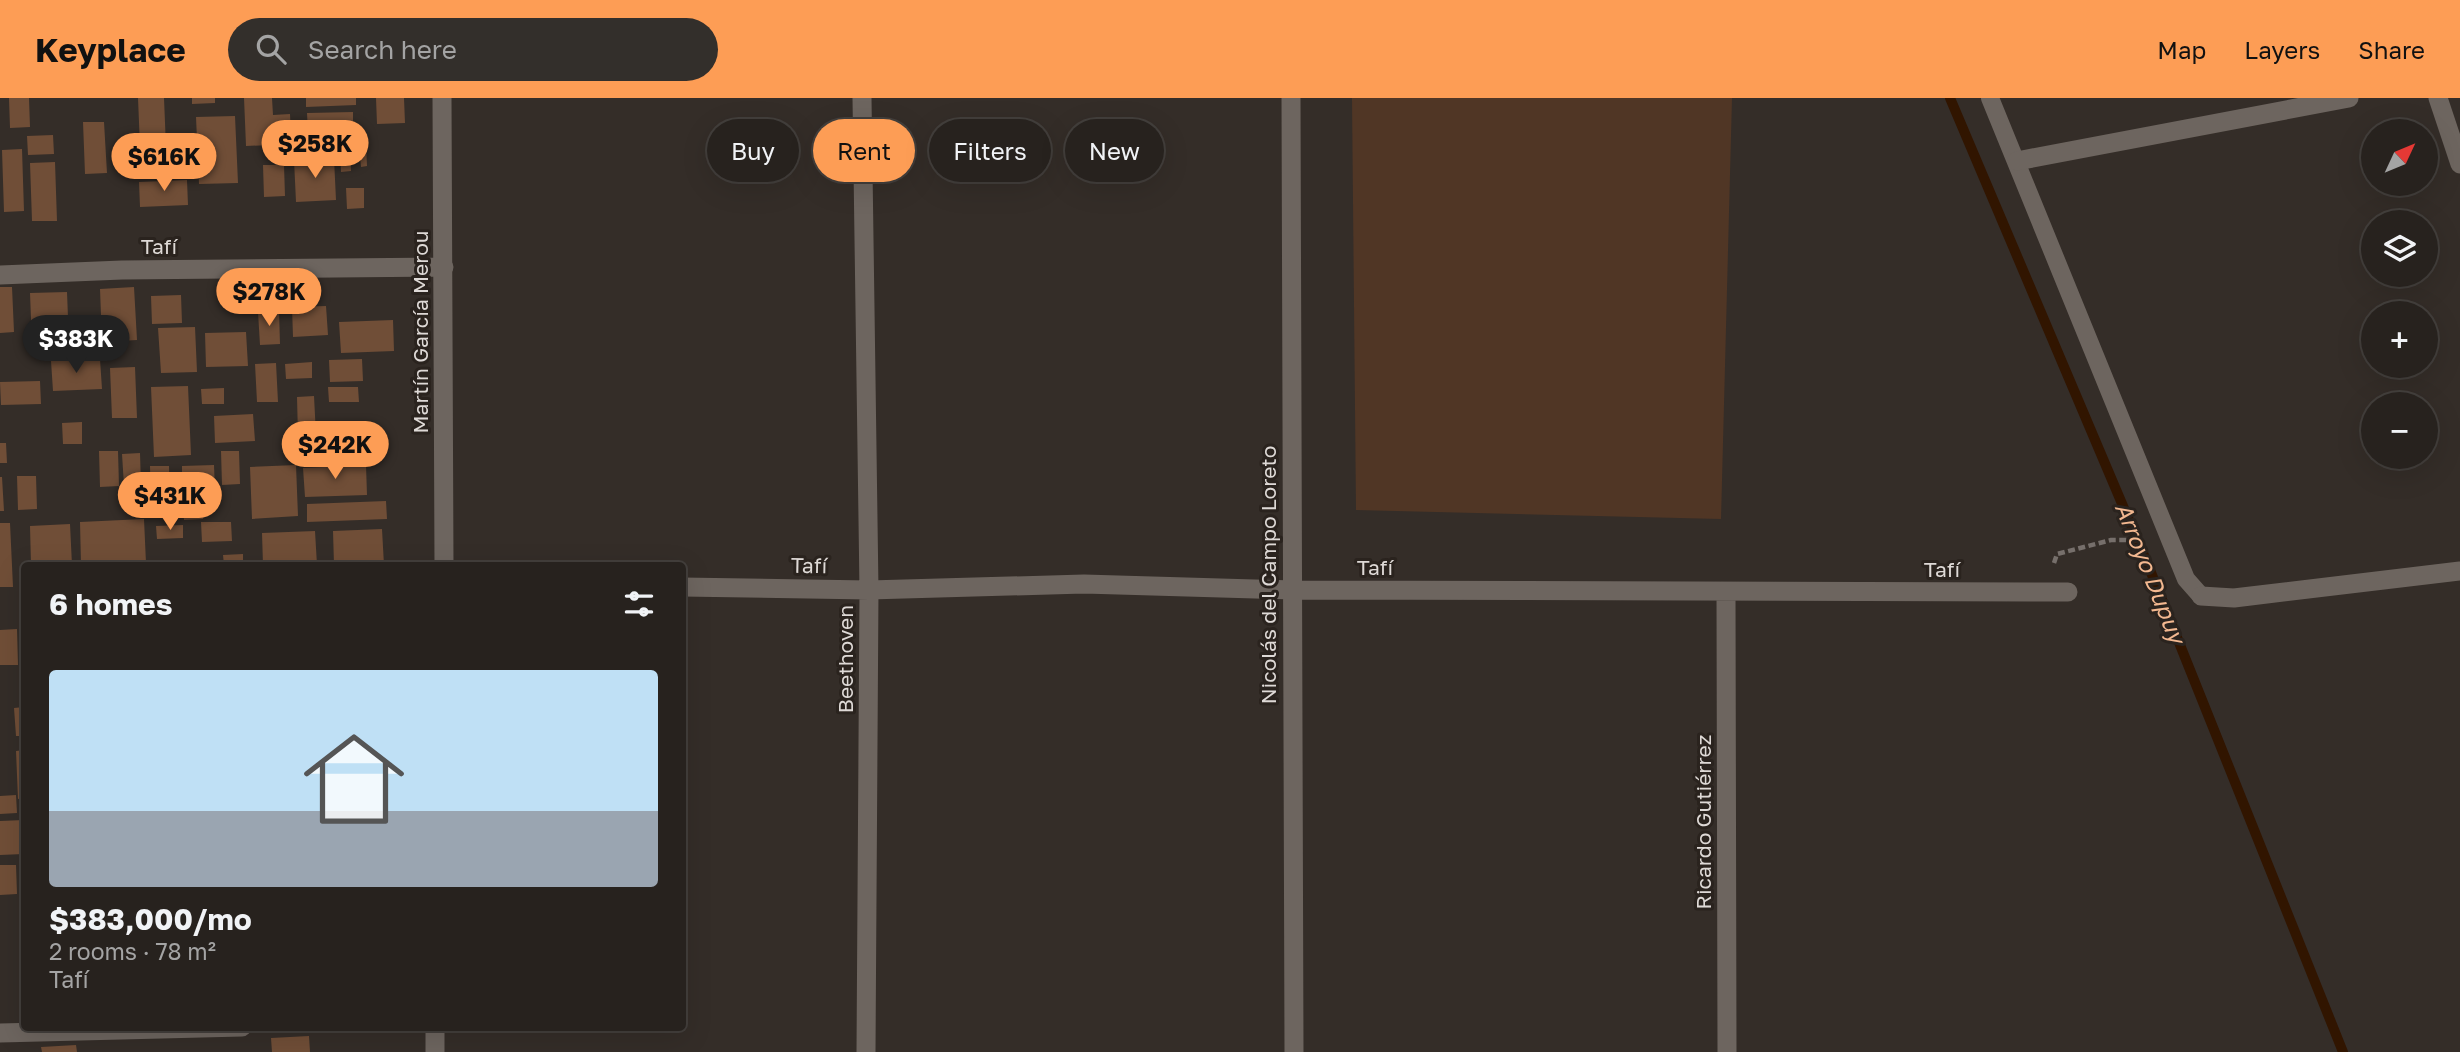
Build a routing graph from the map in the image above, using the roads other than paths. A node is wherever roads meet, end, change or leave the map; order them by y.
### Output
1 (442, 98) edge
2 (862, 98) edge
3 (1292, 98) edge
4 (1990, 98) edge
5 (2349, 98) edge
6 (2438, 98) edge
7 (2017, 162) junction
8 (2460, 164) edge
9 (444, 267) junction
10 (0, 275) edge
11 (444, 562) edge
12 (2460, 571) edge
13 (686, 587) edge
14 (869, 590) junction
15 (1292, 590) junction
16 (1726, 593) junction
17 (2068, 593) dead end
18 (2201, 596) joint
19 (81, 1031) edge
20 (435, 1031) edge
21 (0, 1033) edge
22 (435, 1052) edge
23 (866, 1052) edge
24 (1294, 1052) edge
25 (1727, 1052) edge

1 - 9 street, Martín García Merou
2 - 14 street, Beethoven
3 - 15 street, Nicolás del Campo Loreto
4 - 7 lane
5 - 7 street
6 - 8 street
7 - 18 lane
9 - 10 street, Tafí
9 - 11 street, Martín García Merou
12 - 18 street
13 - 14 street, Tafí
14 - 15 street, Tafí
14 - 23 street, Beethoven
15 - 16 street, Tafí
15 - 24 street, Nicolás del Campo Loreto
16 - 17 street, Tafí
16 - 25 street, Ricardo Gutiérrez
19 - 21 street
20 - 22 street

